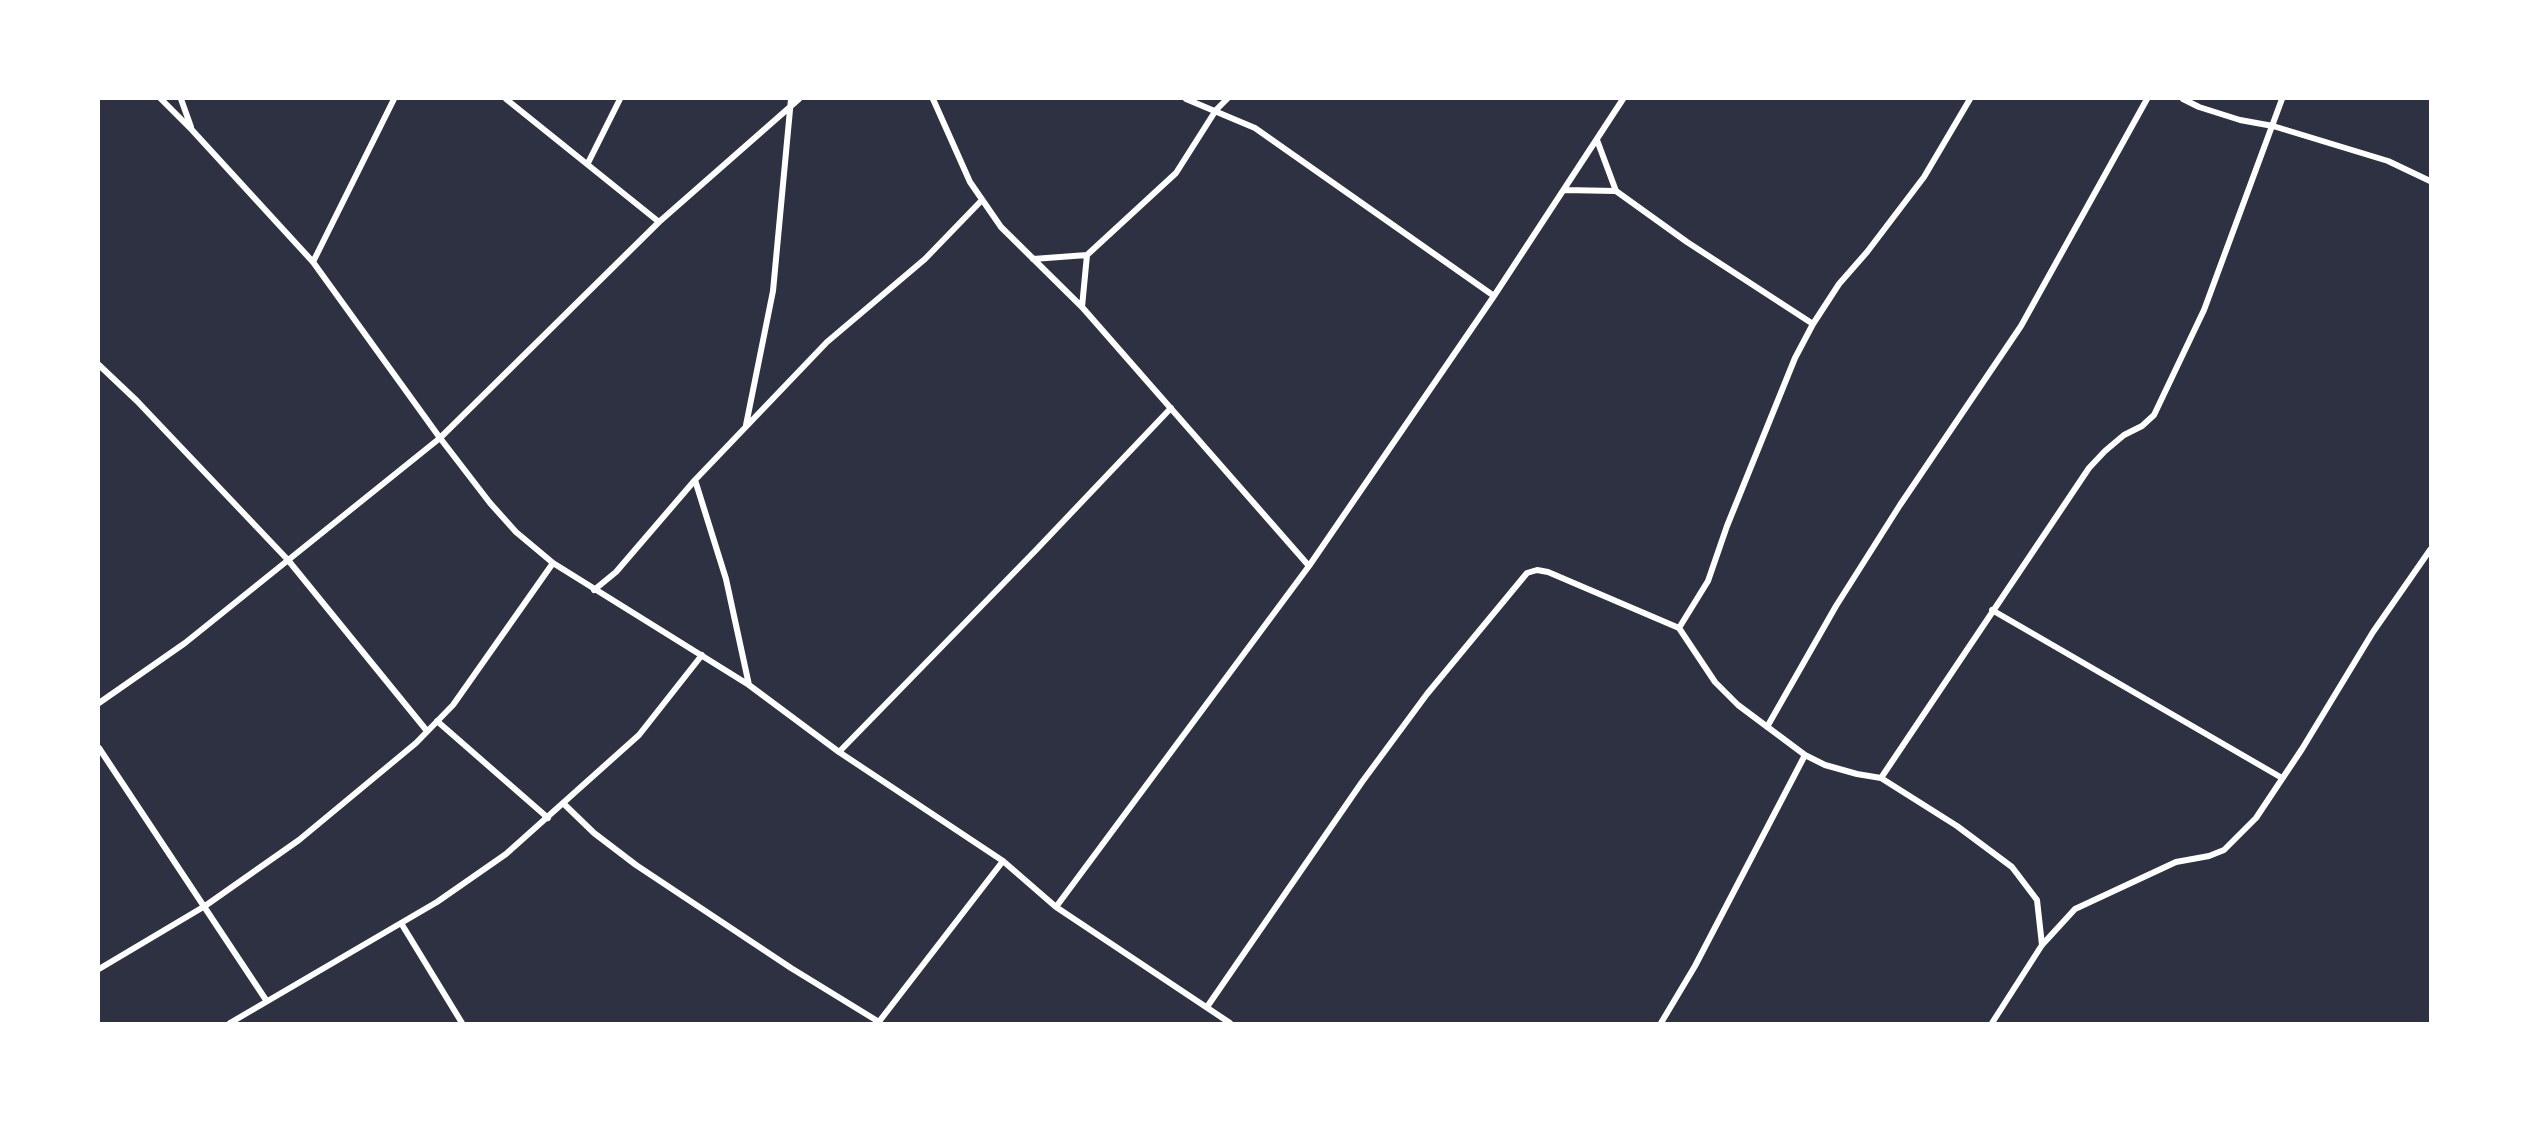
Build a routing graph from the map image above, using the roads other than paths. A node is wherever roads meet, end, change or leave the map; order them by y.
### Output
1 (161, 99) edge
2 (181, 99) edge
3 (394, 99) edge
4 (506, 99) edge
5 (620, 99) edge
6 (791, 99) edge
7 (799, 99) edge
8 (933, 99) edge
9 (1186, 99) edge
10 (1227, 99) edge
11 (1623, 99) edge
12 (1970, 99) edge
13 (2146, 99) edge
14 (2183, 99) edge
15 (2283, 99) edge
16 (790, 108) junction
17 (1216, 110) junction
18 (2273, 126) junction
19 (192, 130) junction
20 (1597, 140) junction
21 (588, 164) junction
22 (2430, 181) edge
23 (1564, 190) junction
24 (1616, 191) junction
25 (982, 200) junction
26 (659, 222) junction
27 (1087, 255) junction
28 (1033, 259) junction
29 (313, 262) junction
30 (1494, 296) junction
31 (1082, 307) junction
32 (1813, 324) junction
33 (99, 365) edge
34 (1171, 408) junction
35 (746, 426) junction
36 (440, 438) junction
37 (695, 480) junction
38 (2430, 550) edge
39 (288, 560) junction
40 (553, 563) junction
41 (1309, 566) junction
42 (594, 590) junction
43 (1992, 610) junction
44 (1679, 628) junction
45 (702, 655) junction
46 (749, 685) junction
47 (99, 703) edge
48 (437, 721) junction
49 (1767, 727) junction
50 (427, 731) junction
51 (99, 747) edge
52 (839, 752) junction
53 (1805, 755) junction
54 (1881, 778) junction
55 (2282, 778) junction
56 (564, 804) junction
57 (548, 818) junction
58 (1003, 861) junction
59 (205, 906) junction
60 (1056, 907) junction
61 (401, 923) junction
62 (2042, 945) junction
63 (99, 969) edge
64 (266, 1000) junction
65 (1207, 1007) junction
66 (230, 1023) edge
67 (462, 1023) edge
68 (878, 1023) edge
69 (1230, 1023) edge
70 (1661, 1023) edge
71 (1992, 1023) edge

1 - 19 street
2 - 19 street
3 - 29 street
4 - 21 street
5 - 21 street
6 - 16 street
7 - 16 street
8 - 25 street
9 - 17 street
10 - 17 street
11 - 20 street
12 - 32 street
13 - 49 street
14 - 18 street
15 - 18 street
16 - 26 street
16 - 35 street
17 - 27 street
17 - 30 street
18 - 22 street
18 - 43 street
19 - 29 street
20 - 23 street
20 - 24 street
21 - 26 street
23 - 24 street
23 - 30 street
24 - 32 street
25 - 28 street
25 - 35 street
26 - 36 street
27 - 28 street
27 - 31 street
28 - 31 street
29 - 36 street
30 - 41 street
31 - 34 street
32 - 44 street
33 - 39 street
34 - 41 street
34 - 52 street
35 - 37 street
36 - 39 street
36 - 40 street
37 - 42 street
37 - 46 street
38 - 55 street
39 - 47 street
39 - 50 street
40 - 42 street
40 - 48 street
41 - 60 street
42 - 45 street
43 - 54 street
43 - 55 street
44 - 49 street
44 - 65 street
45 - 46 street
45 - 56 street
46 - 52 street
48 - 50 street
48 - 57 street
49 - 53 street
50 - 59 street
51 - 59 street
52 - 58 street
53 - 54 street
53 - 70 street
54 - 62 street
55 - 62 street
56 - 57 street
56 - 68 street
57 - 61 street
58 - 60 street
58 - 68 street
59 - 63 street
59 - 64 street
60 - 65 street
61 - 64 street
61 - 67 street
62 - 71 street
64 - 66 street
65 - 69 street

